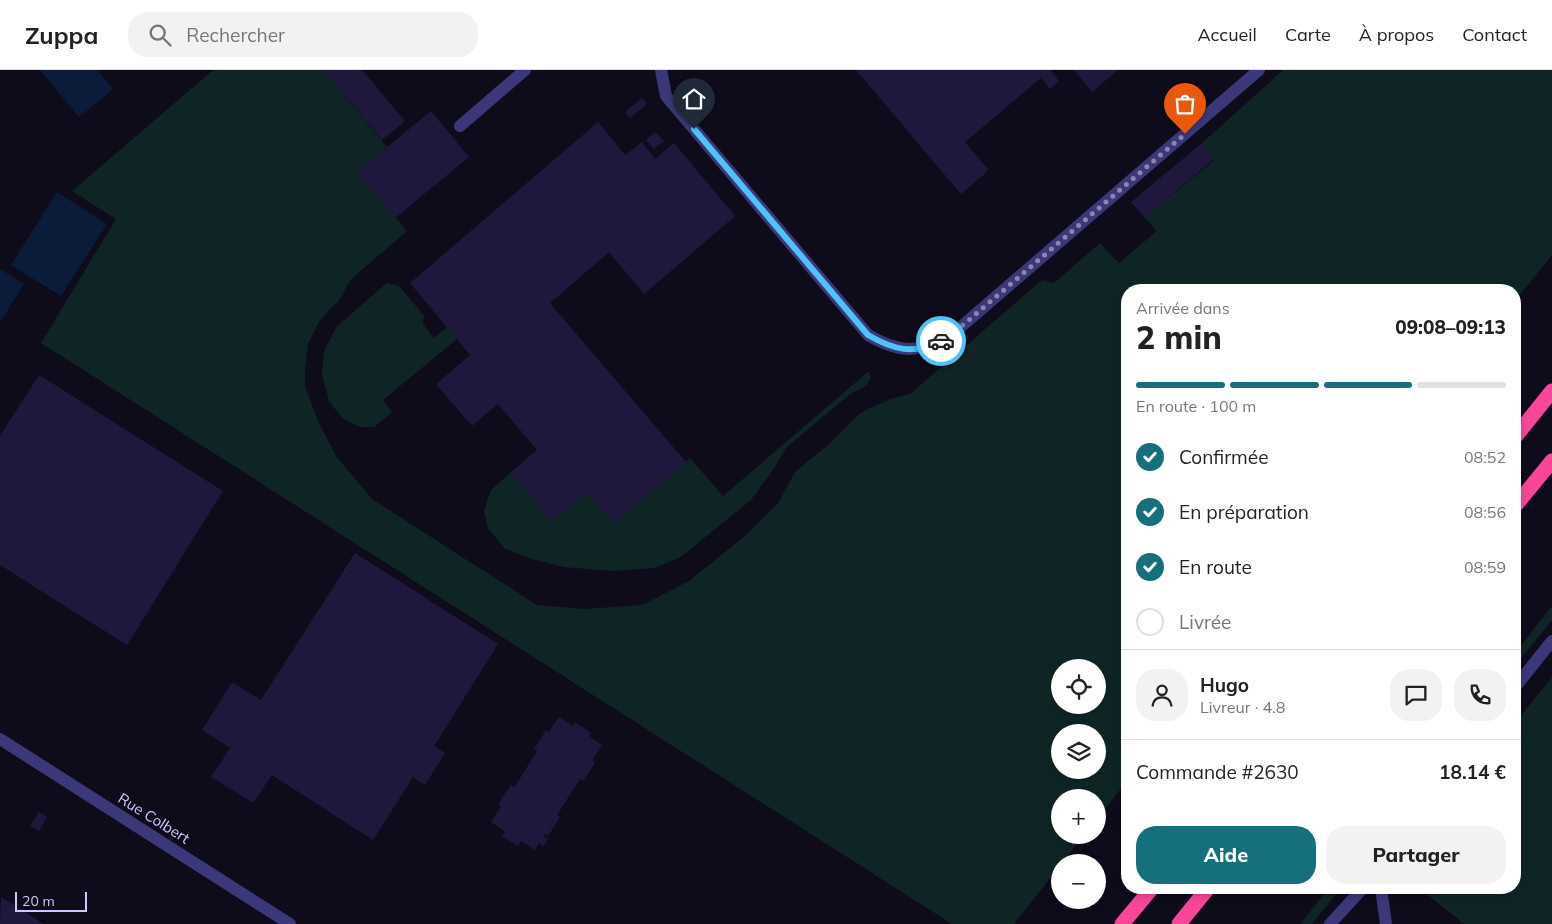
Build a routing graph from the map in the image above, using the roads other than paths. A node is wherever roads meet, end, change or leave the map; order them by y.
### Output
1 (525, 70) edge
2 (661, 70) edge
3 (1258, 70) edge
4 (460, 126) dead end
5 (1552, 391) edge
6 (1521, 430) edge
7 (1552, 461) edge
8 (1521, 499) edge
9 (1552, 641) edge
10 (1521, 680) edge
11 (0, 739) edge
12 (1147, 894) edge
13 (1203, 894) edge
14 (1358, 894) edge
15 (1382, 894) edge
16 (290, 924) edge
17 (1122, 924) edge
18 (1179, 924) edge
19 (1330, 924) edge
20 (1386, 924) edge

1 - 4 street
2 - 3 street
5 - 6 highway
7 - 8 highway
9 - 10 street
11 - 16 street, Rue Colbert
12 - 17 highway
13 - 18 highway
14 - 19 street
15 - 20 street

